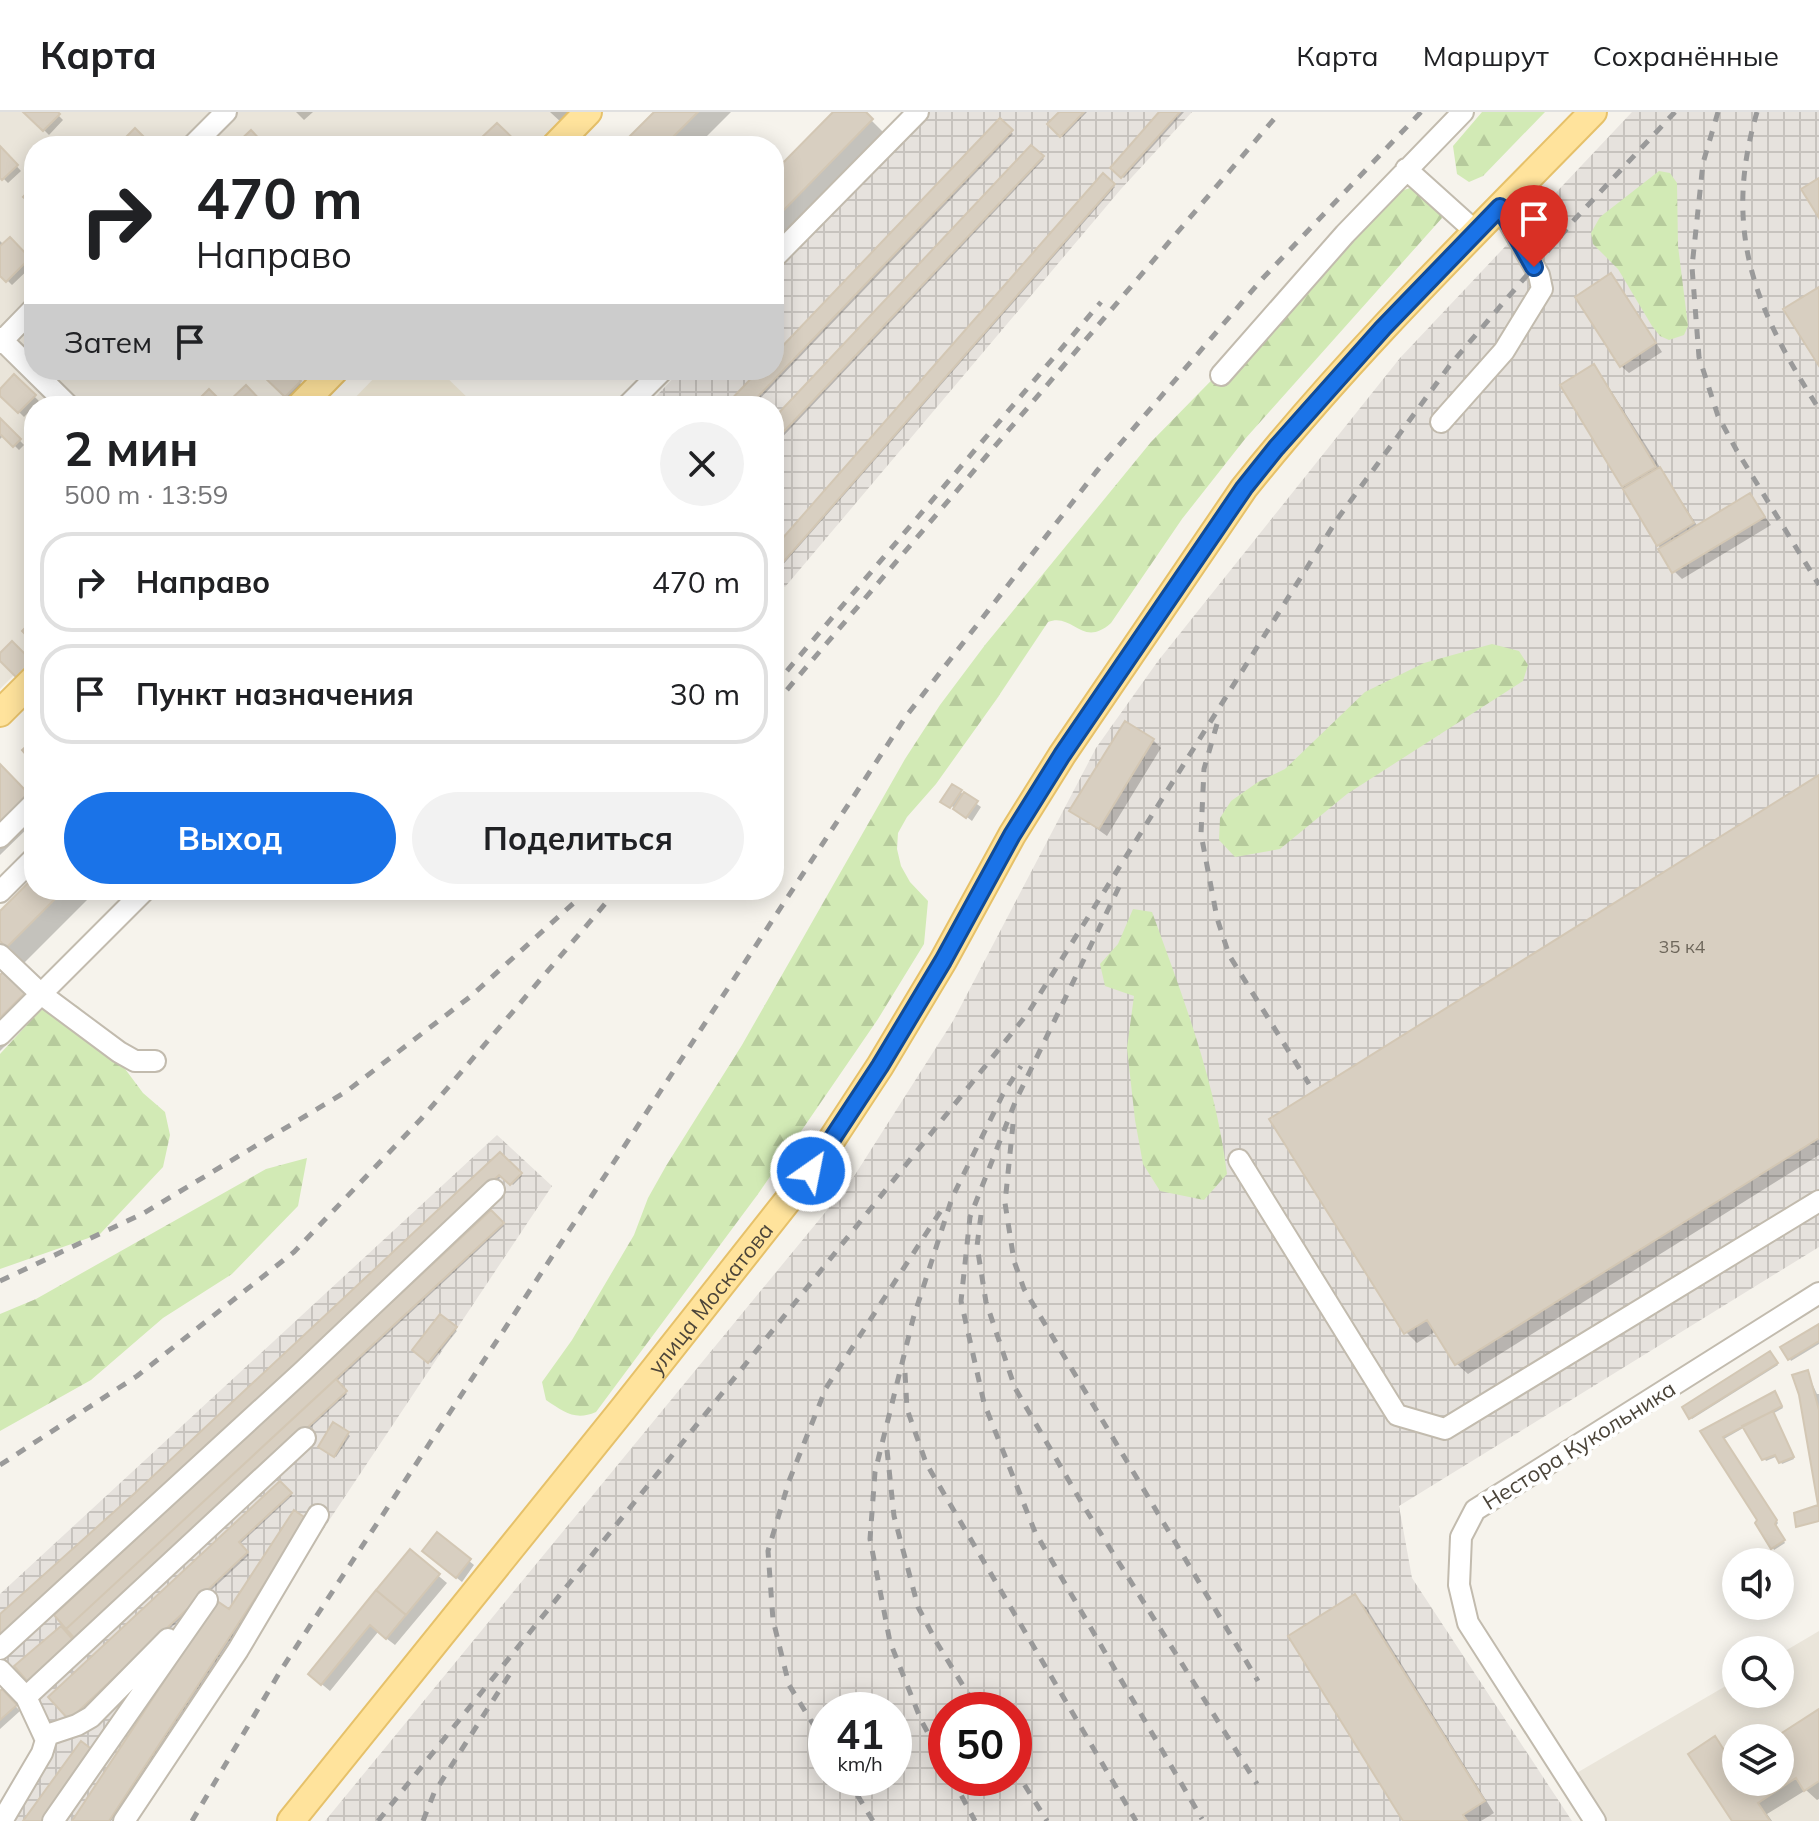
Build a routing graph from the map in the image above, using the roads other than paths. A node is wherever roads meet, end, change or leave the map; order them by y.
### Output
1 (226, 112) edge
2 (588, 112) edge
3 (918, 112) edge
4 (1463, 112) edge
5 (1593, 112) edge
6 (202, 136) edge
7 (565, 136) edge
8 (1406, 169) junction
9 (1500, 207) junction
10 (1476, 232) junction
11 (784, 248) edge
12 (24, 318) edge
13 (1, 340) edge
14 (24, 362) edge
15 (1221, 375) dead end
16 (42, 380) edge
17 (325, 380) edge
18 (653, 380) edge
19 (59, 396) edge
20 (310, 396) edge
21 (637, 396) edge
22 (1441, 422) dead end
23 (24, 692) edge
24 (0, 713) edge
25 (24, 813) edge
26 (0, 837) edge
27 (24, 868) edge
28 (0, 892) edge
29 (135, 900) edge
30 (0, 955) edge
31 (41, 994) junction
32 (0, 1035) edge
33 (155, 1061) dead end
34 (1239, 1160) dead end
35 (494, 1190) dead end
36 (1819, 1201) edge
37 (1819, 1293) edge
38 (305, 1438) dead end
39 (318, 1515) dead end
40 (0, 1649) edge
41 (0, 1670) edge
42 (26, 1697) junction
43 (44, 1736) junction
44 (2, 1821) edge
45 (53, 1821) edge
46 (124, 1821) edge
47 (291, 1821) edge
48 (1595, 1821) edge

1 - 6 street
2 - 7 main road
3 - 11 street
4 - 8 street
5 - 9 main road, улица Москатова
8 - 10 street
8 - 15 street
9 - 10 main road, улица Москатова
9 - 22 street
10 - 47 main road, улица Москатова
12 - 13 street
13 - 14 street
16 - 19 street
17 - 20 main road
18 - 21 street
23 - 24 main road
25 - 26 street
27 - 28 street
29 - 31 street
30 - 31 street
31 - 32 street
31 - 33 street
34 - 36 street
35 - 40 street
37 - 48 street, Нестора Кукольника
38 - 42 street
39 - 46 street
41 - 42 street
42 - 43 street
43 - 44 street
43 - 45 street

